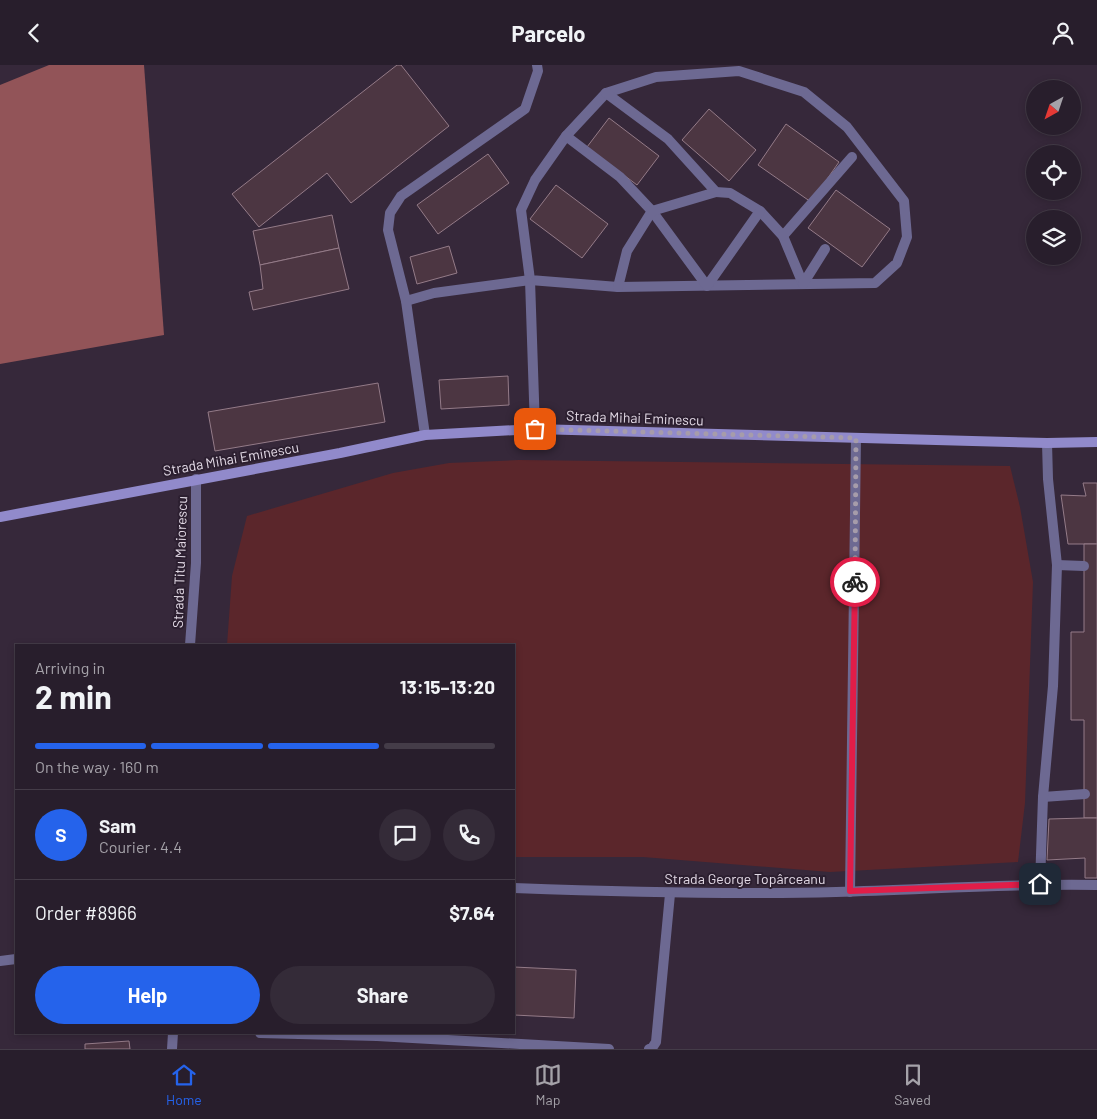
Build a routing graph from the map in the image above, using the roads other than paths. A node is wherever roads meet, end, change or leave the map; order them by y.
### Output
1 (537, 65) edge
2 (606, 93) junction
3 (566, 135) junction
4 (852, 157) dead end
5 (716, 192) junction
6 (652, 211) junction
7 (760, 211) junction
8 (783, 236) junction
9 (825, 249) dead end
10 (530, 280) junction
11 (803, 284) junction
12 (707, 286) junction
13 (618, 287) junction
14 (406, 301) junction
15 (535, 429) junction
16 (425, 435) junction
17 (856, 438) junction
18 (1097, 442) edge
19 (1047, 443) junction
20 (196, 479) junction
21 (0, 517) edge
22 (1057, 565) junction
23 (1084, 566) dead end
24 (190, 644) edge
25 (1084, 794) dead end
26 (1043, 797) junction
27 (1040, 884) junction
28 (1097, 885) edge
29 (515, 888) edge
30 (850, 891) junction
31 (670, 894) junction
32 (15, 959) edge
33 (0, 961) edge
34 (173, 1034) edge
35 (299, 1034) edge
36 (172, 1049) edge
37 (609, 1049) edge
38 (648, 1049) edge

1 - 14 street
2 - 3 street
2 - 5 street
2 - 11 street
3 - 6 street
3 - 10 street
4 - 8 street
5 - 6 street
5 - 7 street
6 - 12 street
6 - 13 street
7 - 8 street
7 - 12 street
8 - 11 street
9 - 11 street
10 - 13 street
10 - 14 street
10 - 15 street
11 - 12 street
12 - 13 street
14 - 16 street
15 - 16 main road, Strada Mihai Eminescu
15 - 17 main road, Strada Mihai Eminescu
16 - 20 main road, Strada Mihai Eminescu
17 - 19 main road, Strada Mihai Eminescu
17 - 30 street
18 - 19 main road, Strada Mihai Eminescu
19 - 22 street
20 - 21 main road, Strada Mihai Eminescu
20 - 24 street, Strada Titu Maiorescu
22 - 23 street
22 - 26 street
25 - 26 street
26 - 27 street
27 - 28 street, Strada George Topârceanu
27 - 30 street, Strada George Topârceanu
29 - 31 street, Strada George Topârceanu
30 - 31 street, Strada George Topârceanu
31 - 38 street
32 - 33 street
34 - 36 street
35 - 37 street

